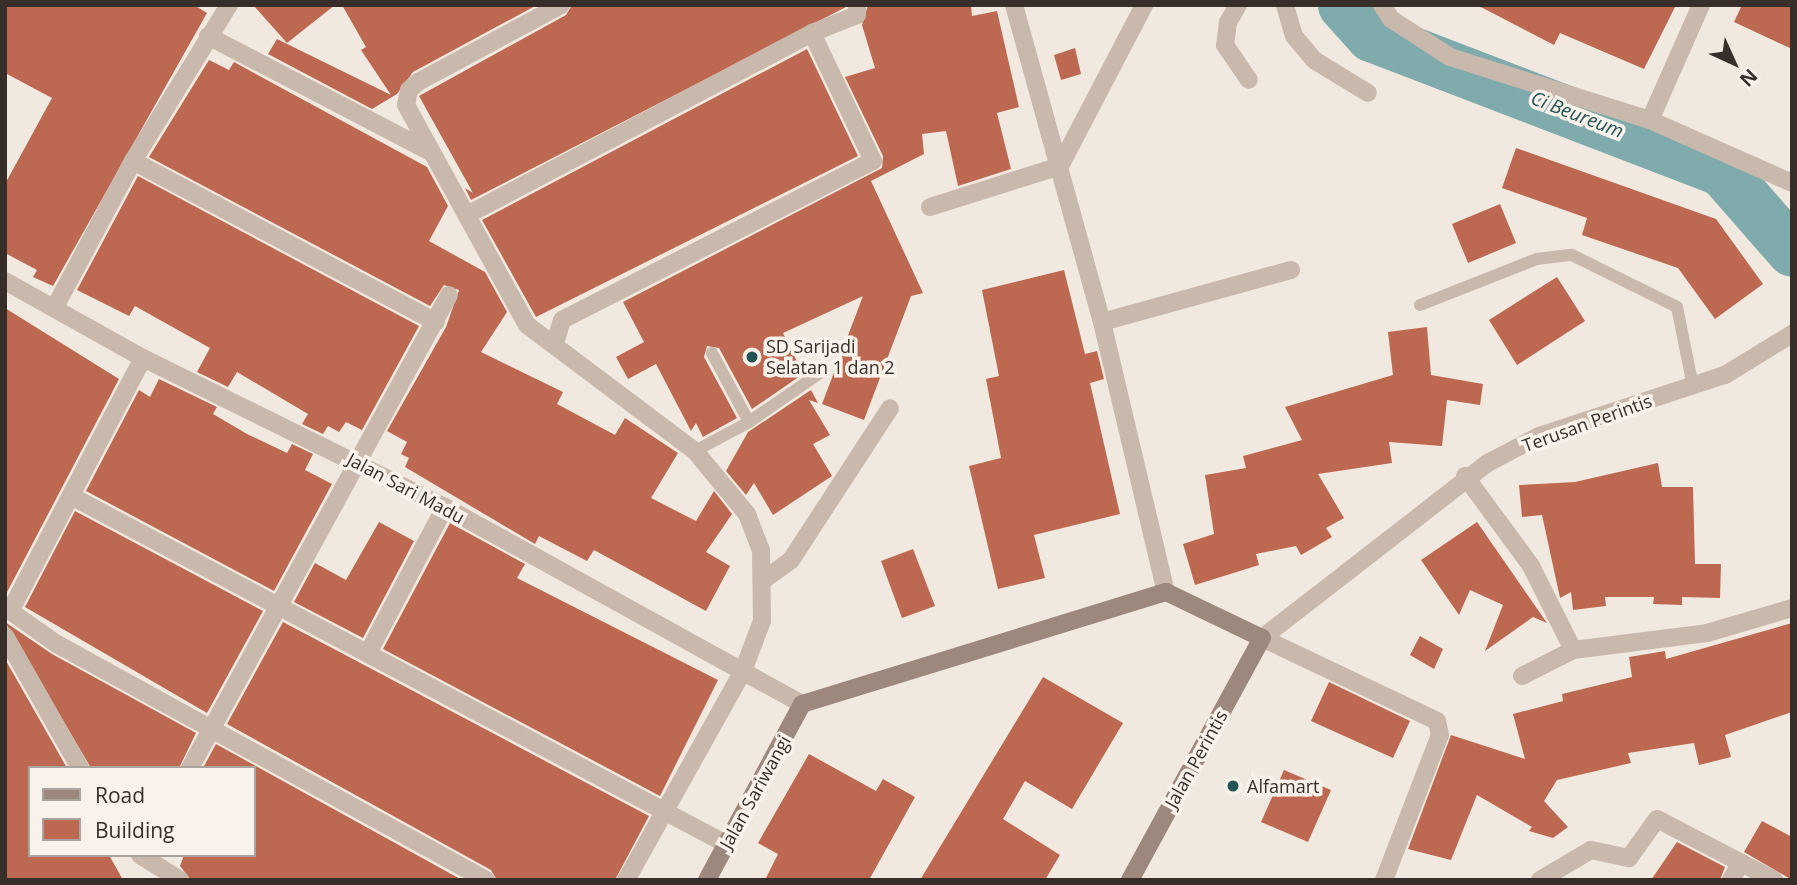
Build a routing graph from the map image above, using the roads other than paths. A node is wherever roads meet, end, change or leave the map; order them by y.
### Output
1 (229, 5) edge
2 (561, 5) edge
3 (857, 5) edge
4 (1014, 5) edge
5 (1144, 5) edge
6 (1238, 5) edge
7 (1285, 5) edge
8 (1701, 5) edge
9 (1390, 10) edge
10 (812, 33) junction
11 (208, 36) junction
12 (1249, 80) dead end
13 (1368, 93) dead end
14 (1650, 120) junction
15 (431, 152) junction
16 (133, 161) junction
17 (1060, 166) junction
18 (1792, 183) edge
19 (930, 207) dead end
20 (467, 215) junction
21 (1291, 270) dead end
22 (5, 281) edge
23 (449, 295) dead end
24 (1420, 305) dead end
25 (55, 307) junction
26 (436, 322) junction
27 (1102, 322) junction
28 (1792, 334) edge
29 (555, 343) junction
30 (712, 353) dead end
31 (143, 358) junction
32 (823, 371) dead end
33 (1693, 386) junction
34 (890, 408) dead end
35 (749, 422) junction
36 (695, 451) junction
37 (359, 462) junction
38 (1465, 476) junction
39 (71, 495) junction
40 (445, 507) junction
41 (765, 579) junction
42 (1166, 592) junction
43 (279, 604) junction
44 (1792, 608) edge
45 (5, 636) edge
46 (1262, 638) junction
47 (1573, 650) junction
48 (368, 653) junction
49 (743, 671) junction
50 (1522, 676) dead end
51 (802, 704) junction
52 (210, 729) junction
53 (79, 766) edge
54 (191, 766) edge
55 (665, 811) junction
56 (726, 844) junction
57 (144, 857) edge
58 (1741, 863) junction
59 (180, 880) edge
60 (486, 880) edge
61 (626, 880) edge
62 (707, 880) edge
63 (1130, 880) edge
64 (1384, 880) edge
65 (1539, 880) edge
66 (1731, 880) edge
67 (1774, 880) edge

1 - 11 street
2 - 15 street
3 - 10 street
4 - 17 street
5 - 17 street
6 - 12 street
7 - 13 street
8 - 14 street
9 - 14 street
10 - 20 street
10 - 29 street
11 - 15 street
11 - 16 street
14 - 18 street
15 - 20 street
16 - 25 street
16 - 26 street
17 - 19 street
17 - 27 street
20 - 29 street
21 - 27 street
22 - 25 street, Jalan Sari Madu
23 - 26 street
24 - 33 lane
25 - 31 street, Jalan Sari Madu
26 - 37 street
27 - 42 street
28 - 33 street, Terusan Perintis
29 - 36 street
30 - 35 lane
31 - 37 street, Jalan Sari Madu
31 - 39 street
32 - 35 lane
33 - 38 street, Terusan Perintis
34 - 41 street
35 - 36 lane
36 - 41 street
37 - 40 street, Jalan Sari Madu
37 - 43 street
38 - 46 street, Terusan Perintis
38 - 47 street
39 - 43 street
39 - 52 street
40 - 48 street
40 - 49 street, Jalan Sari Madu
41 - 49 street
42 - 46 street
42 - 51 street
43 - 48 street
43 - 52 street
44 - 47 street
45 - 53 street
46 - 63 street, Jalan Perintis
46 - 64 street
47 - 50 street
48 - 55 street
49 - 51 street, Jalan Sari Madu
49 - 55 street
51 - 56 street, Jalan Sariwangi
52 - 54 street
52 - 60 street
55 - 56 street
55 - 61 street
56 - 62 street, Jalan Sariwangi
57 - 59 street
58 - 65 street
58 - 66 street
58 - 67 street

